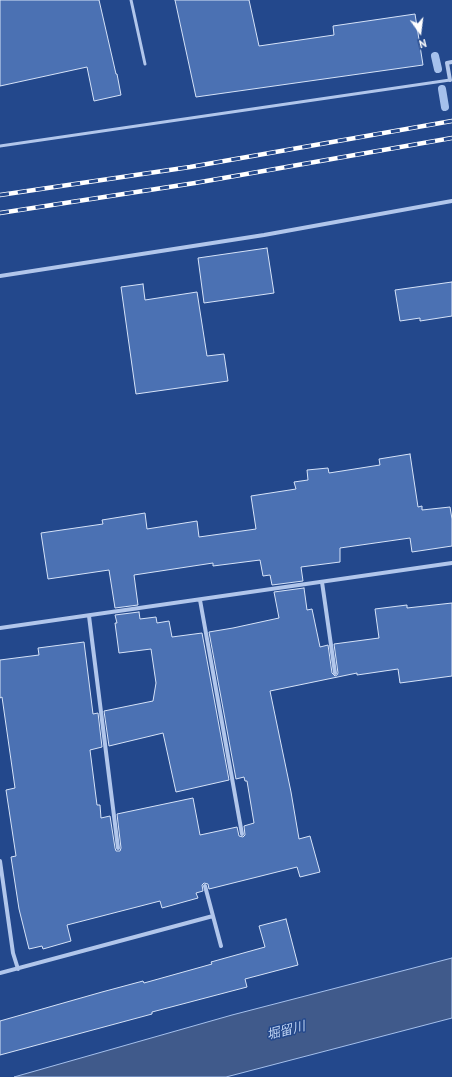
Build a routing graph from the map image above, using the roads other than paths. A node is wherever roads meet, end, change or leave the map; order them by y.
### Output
1 (131, 0) edge
2 (452, 62) edge
3 (145, 64) dead end
4 (450, 80) joint
5 (0, 146) edge
6 (452, 201) edge
7 (0, 276) edge
8 (452, 563) edge
9 (322, 582) junction
10 (200, 600) junction
11 (89, 616) junction
12 (0, 628) edge
13 (335, 673) dead end
14 (242, 834) dead end
15 (118, 848) dead end
16 (0, 861) edge
17 (205, 886) dead end
18 (6, 906) junction
19 (0, 907) edge
20 (213, 916) junction
21 (221, 946) dead end
22 (18, 969) junction
23 (0, 974) edge

1 - 3 lane
2 - 4 street
4 - 5 lane
6 - 7 street
8 - 9 street
9 - 10 street
9 - 13 street
10 - 11 street
10 - 14 street
11 - 12 street
11 - 15 street
16 - 18 street
17 - 20 street
18 - 19 street
18 - 22 street
20 - 21 street
20 - 22 street
22 - 23 street

